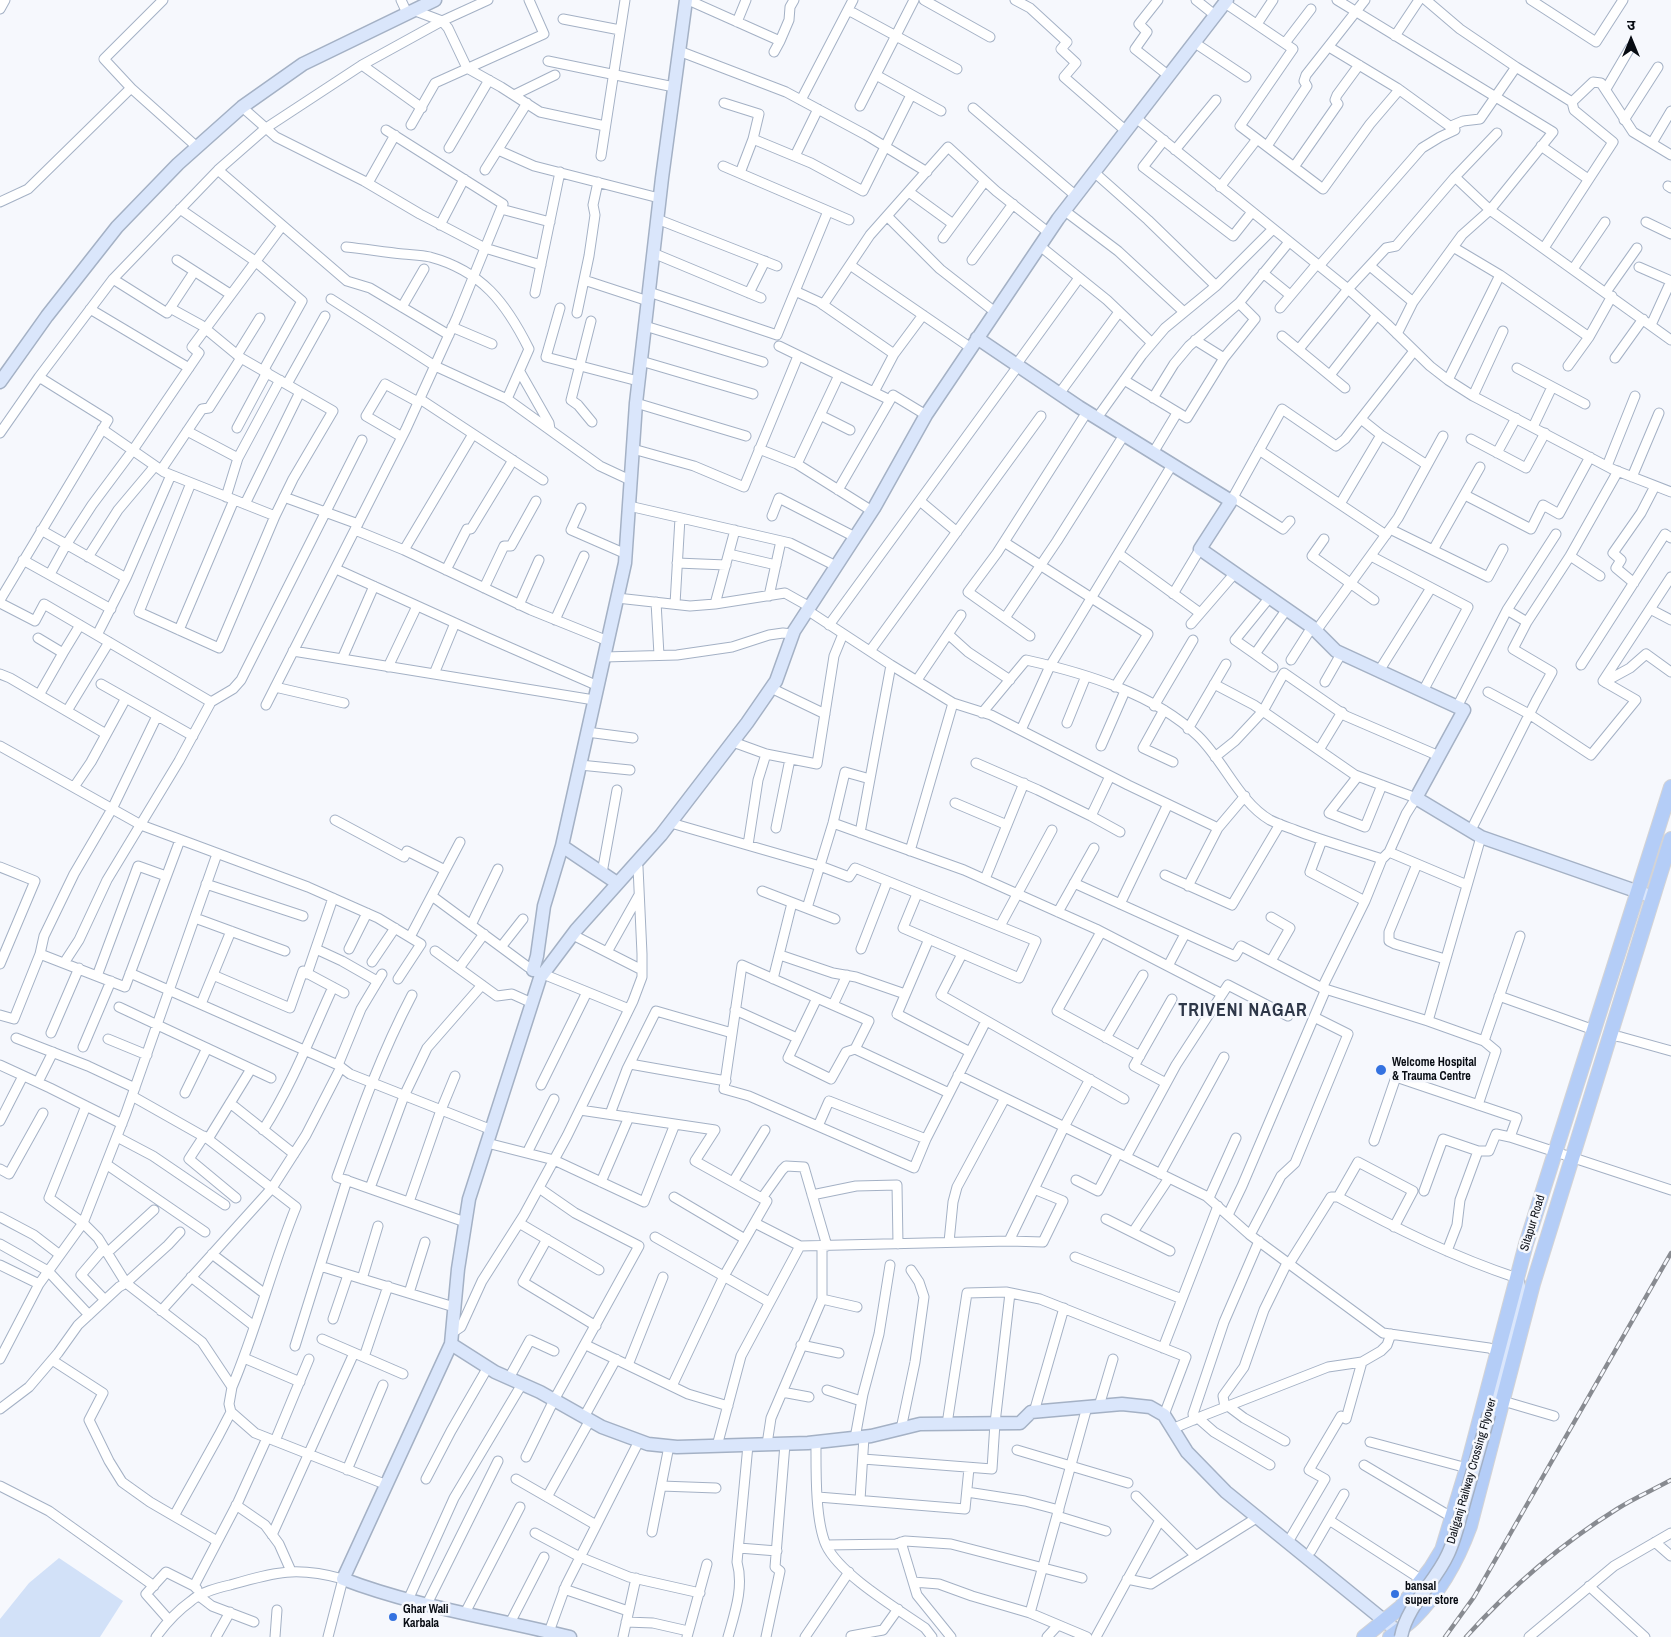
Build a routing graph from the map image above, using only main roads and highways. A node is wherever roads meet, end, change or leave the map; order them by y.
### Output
1 (1671, 786) edge
2 (1671, 839) edge
3 (1396, 1635) edge
4 (1365, 1637) edge

1 - 4 main road, Sitapur Road
2 - 3 main road, Sitapur Road

